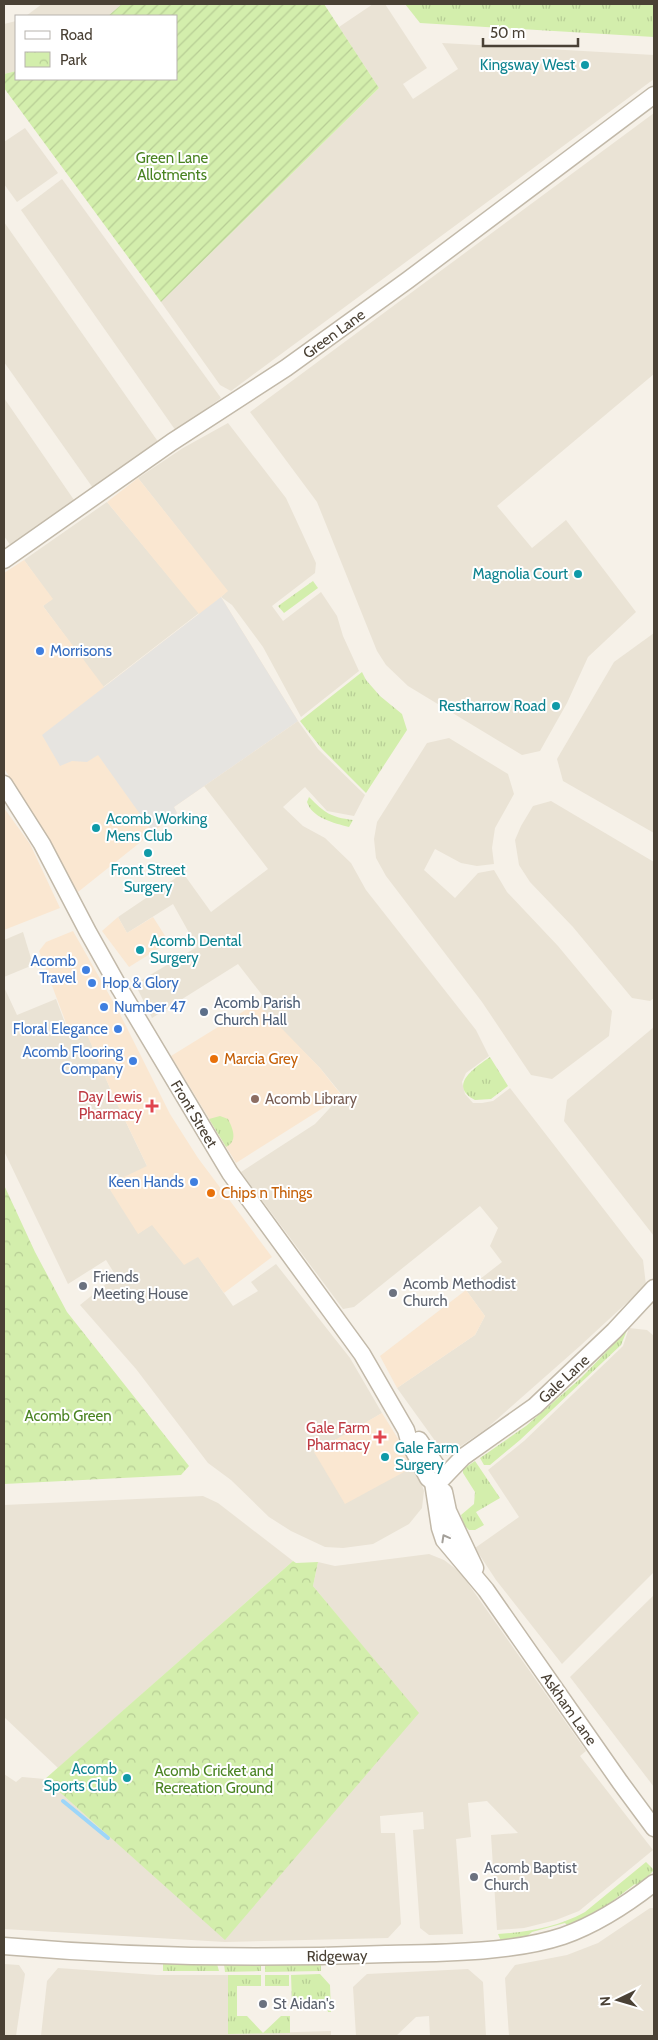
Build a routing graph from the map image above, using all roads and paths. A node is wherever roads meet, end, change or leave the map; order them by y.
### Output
1 (654, 94) edge
2 (4, 560) edge
3 (4, 784) edge
4 (654, 1288) edge
5 (436, 1474) junction
6 (654, 1828) edge
7 (654, 1883) edge
8 (4, 1946) edge

1 - 2 street, Green Lane
3 - 5 street, Front Street
4 - 5 street, Gale Lane
5 - 6 street, Askham Lane
7 - 8 street, Ridgeway

